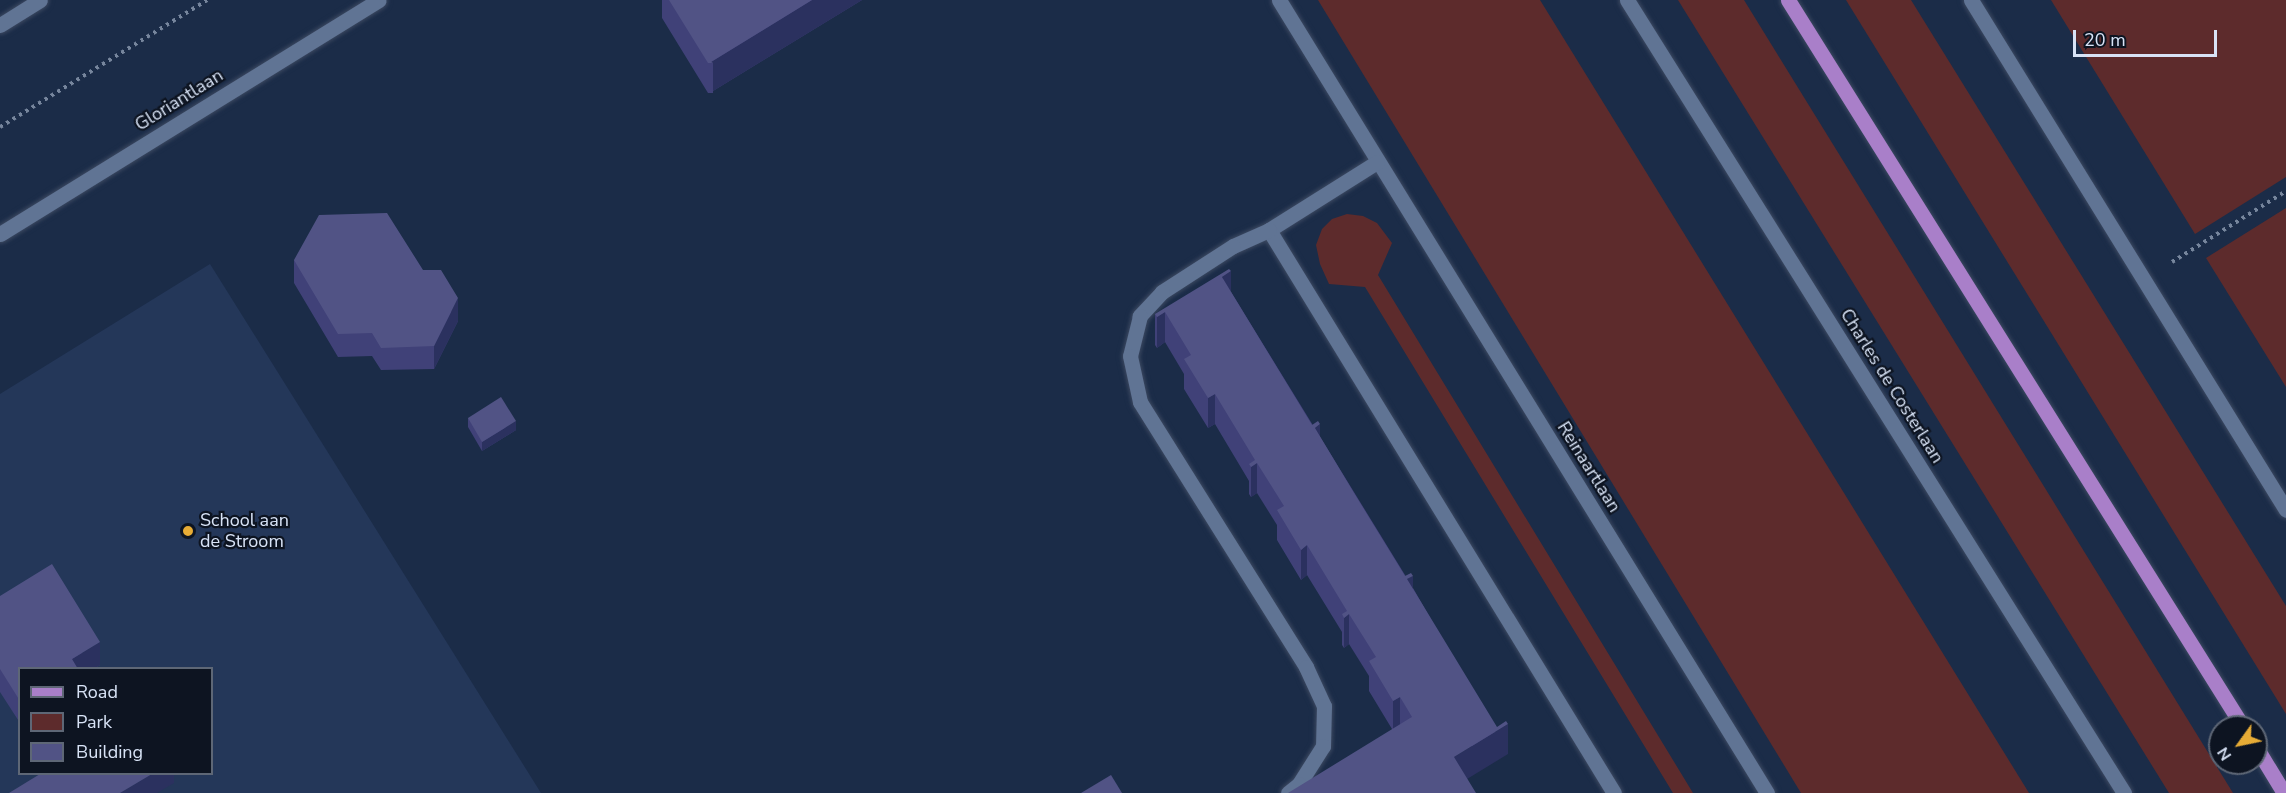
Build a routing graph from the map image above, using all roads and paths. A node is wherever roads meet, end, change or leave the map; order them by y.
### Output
1 (40, 0) edge
2 (207, 0) edge
3 (379, 0) edge
4 (1279, 0) edge
5 (1627, 0) edge
6 (1788, 0) edge
7 (1971, 0) edge
8 (0, 25) edge
9 (0, 127) edge
10 (1377, 162) junction
11 (2286, 191) edge
12 (1269, 230) junction
13 (0, 234) edge
14 (2144, 281) junction
15 (2286, 510) edge
16 (2235, 715) edge
17 (2268, 767) edge
18 (1288, 793) edge
19 (1614, 793) edge
20 (1767, 793) edge
21 (2124, 793) edge
22 (2284, 793) edge

1 - 8 street
2 - 9 path
3 - 13 street, Gloriantlaan
4 - 10 street, Reinaartlaan
5 - 21 street, Charles de Costerlaan
6 - 16 main road
7 - 14 street
10 - 12 street
10 - 20 street, Reinaartlaan
11 - 14 path
12 - 18 street
12 - 19 street
14 - 15 street
17 - 22 main road

